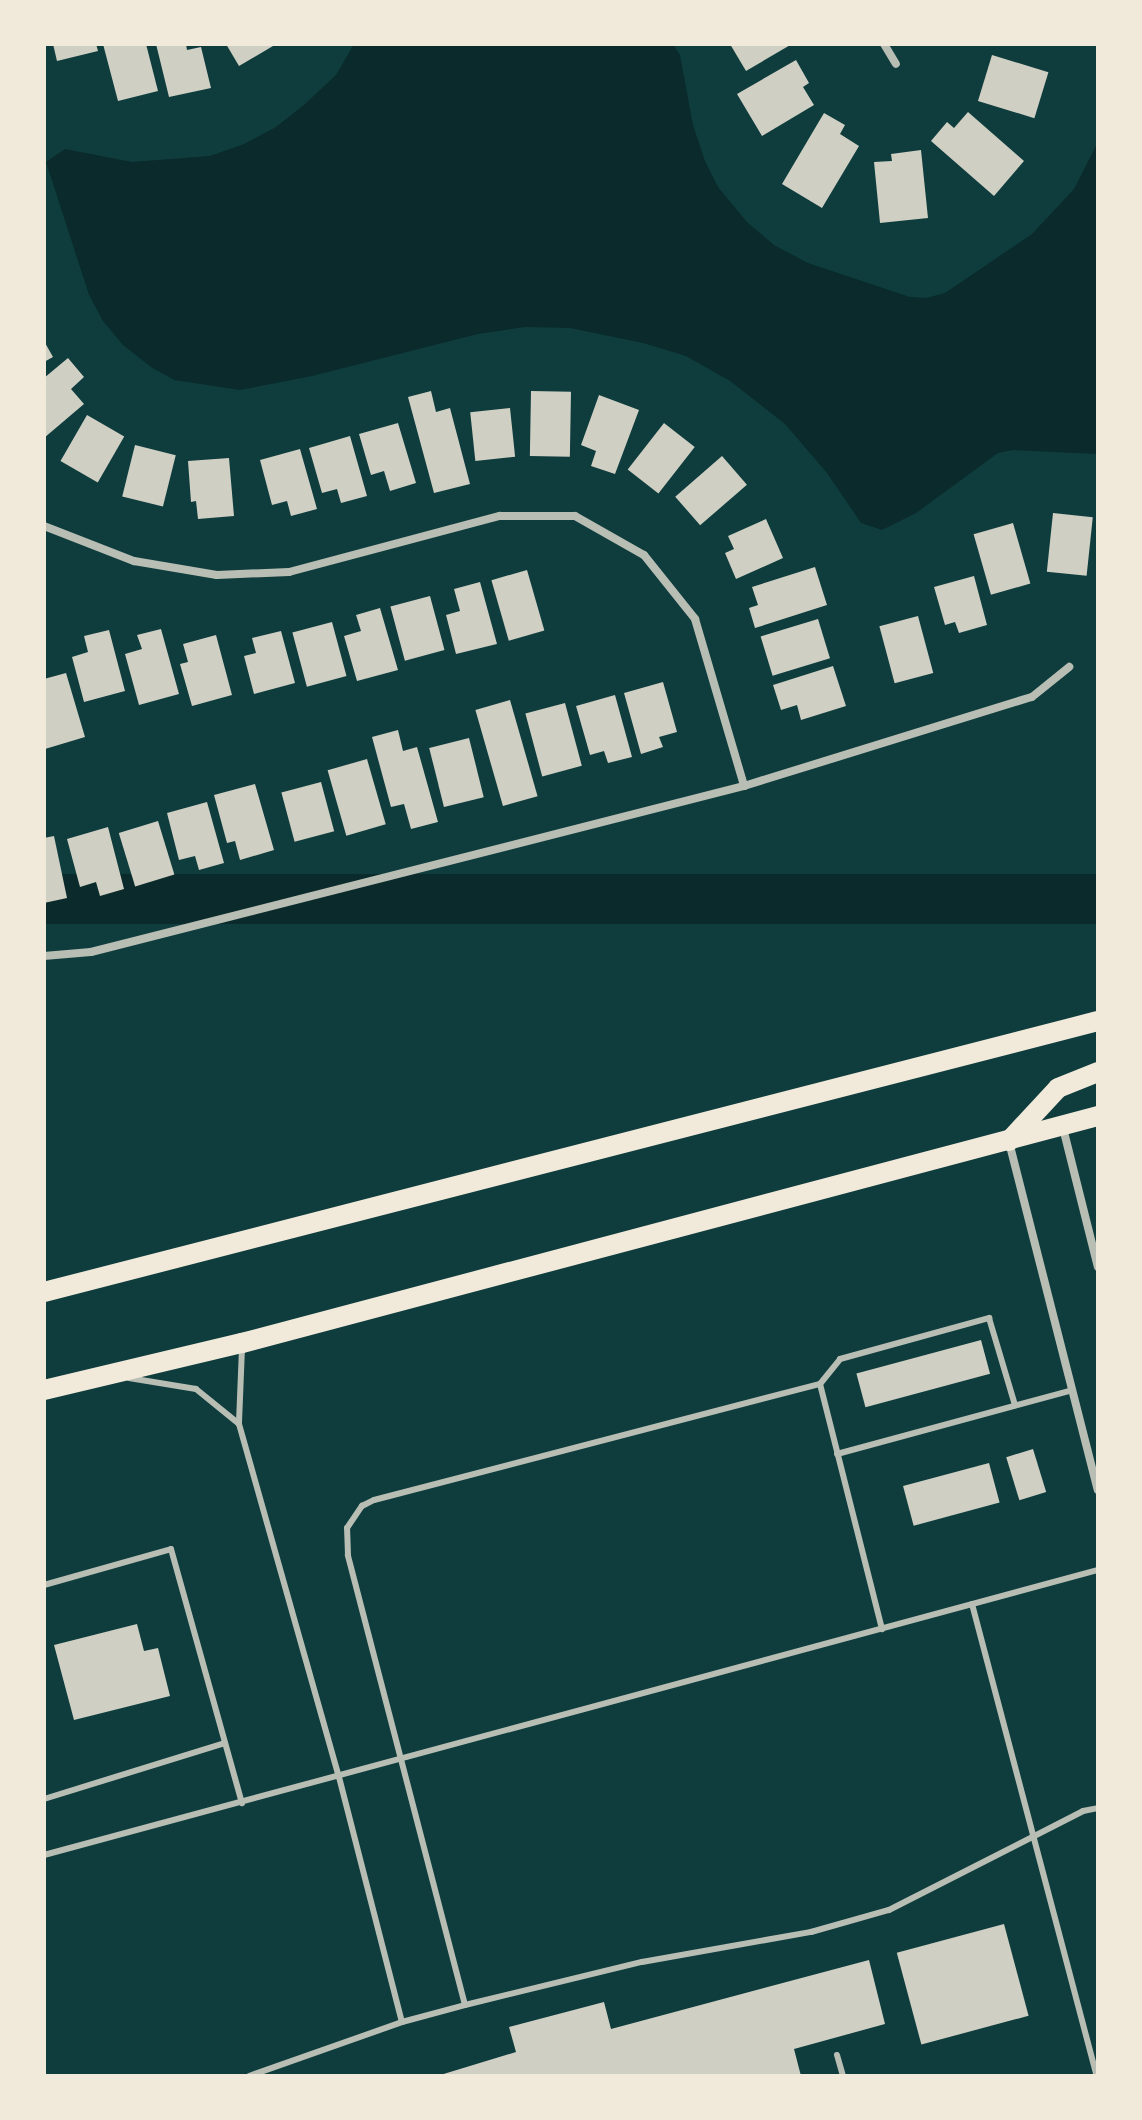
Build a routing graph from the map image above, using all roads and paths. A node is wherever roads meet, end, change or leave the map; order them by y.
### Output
1 (884, 44) edge
2 (896, 64) dead end
3 (45, 530) edge
4 (1069, 667) dead end
5 (744, 786) junction
6 (44, 956) edge
7 (1098, 1021) edge
8 (1098, 1072) edge
9 (1098, 1116) edge
10 (1062, 1126) junction
11 (1009, 1141) junction
12 (1098, 1267) edge
13 (44, 1292) edge
14 (242, 1343) junction
15 (107, 1375) junction
16 (820, 1384) junction
17 (44, 1390) edge
18 (1072, 1390) junction
19 (1015, 1405) junction
20 (239, 1424) junction
21 (837, 1454) junction
22 (1098, 1490) edge
23 (1098, 1570) edge
24 (44, 1585) edge
25 (972, 1604) junction
26 (882, 1629) junction
27 (225, 1743) junction
28 (403, 1760) junction
29 (339, 1777) junction
30 (44, 1799) edge
31 (242, 1803) junction
32 (1098, 1808) edge
33 (1033, 1836) junction
34 (44, 1855) edge
35 (465, 2005) junction
36 (402, 2022) junction
37 (837, 2055) dead end
38 (249, 2076) edge
39 (843, 2076) edge
40 (1097, 2076) edge

1 - 2 street
3 - 5 street
4 - 5 street
5 - 6 street
7 - 13 main road
8 - 11 main road
9 - 10 main road
10 - 11 main road
10 - 12 street
11 - 14 main road
11 - 18 street
14 - 15 main road
14 - 20 lane
15 - 17 main road
15 - 20 lane
16 - 19 lane
16 - 21 lane
16 - 28 lane
18 - 19 lane
18 - 22 street
19 - 21 lane
20 - 29 lane
21 - 26 lane
23 - 25 lane
24 - 27 lane
25 - 26 lane
25 - 33 lane
26 - 28 lane
27 - 30 lane
27 - 31 lane
28 - 29 lane
28 - 35 lane
29 - 31 lane
29 - 36 lane
31 - 34 lane
32 - 33 lane
33 - 35 lane
33 - 40 lane
35 - 36 lane
36 - 38 lane
37 - 39 lane

